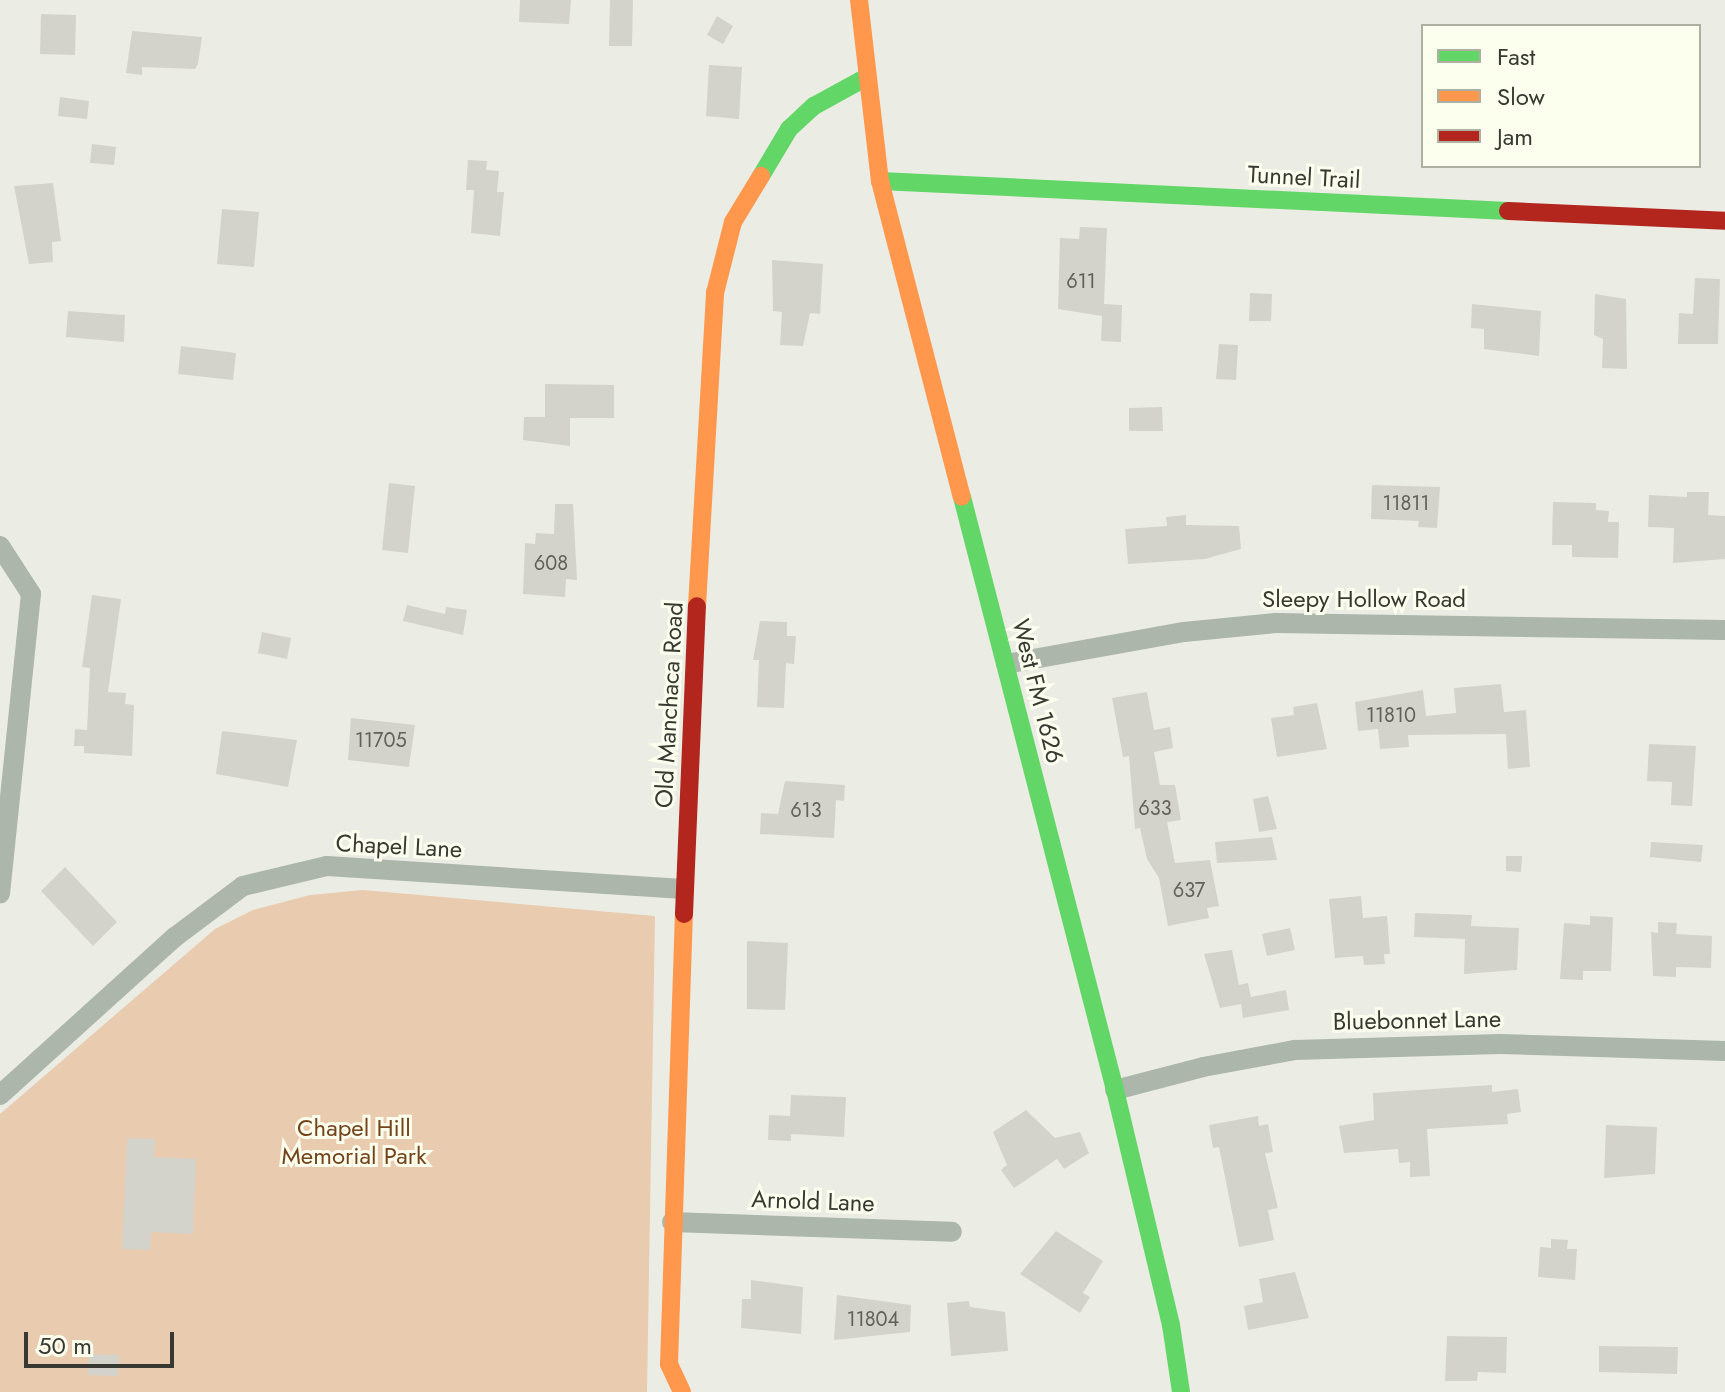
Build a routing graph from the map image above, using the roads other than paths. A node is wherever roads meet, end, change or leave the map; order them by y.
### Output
1 (859, 0) edge
2 (867, 77) junction
3 (880, 181) junction
4 (1725, 221) edge
5 (0, 546) edge
6 (1725, 630) edge
7 (1006, 664) junction
8 (683, 889) junction
9 (0, 893) edge
10 (1725, 1051) edge
11 (1115, 1090) junction
12 (0, 1095) edge
13 (672, 1222) junction
14 (952, 1232) dead end
15 (682, 1392) edge
16 (1181, 1392) edge

1 - 2 street, West FM 1626
2 - 3 street, West FM 1626
2 - 8 street, Old Manchaca Road
3 - 4 street, Tunnel Trail
3 - 7 street, West FM 1626
5 - 9 street
6 - 7 street, Sleepy Hollow Road
7 - 11 street, West FM 1626
8 - 12 street, Chapel Lane
8 - 13 street, Old Manchaca Road
10 - 11 street, Bluebonnet Lane
11 - 16 street, West FM 1626
13 - 14 street, Arnold Lane
13 - 15 street, Old Manchaca Road

